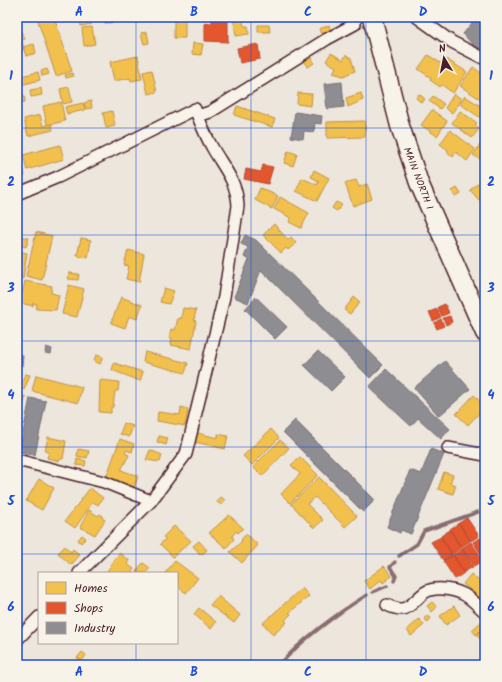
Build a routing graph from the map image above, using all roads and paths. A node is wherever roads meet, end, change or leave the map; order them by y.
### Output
1 (354, 17) edge
2 (372, 17) edge
3 (417, 17) edge
4 (485, 59) edge
5 (198, 116) junction
6 (17, 194) edge
7 (485, 333) edge
8 (448, 448) dead end
9 (485, 455) edge
10 (17, 460) edge
11 (151, 501) junction
12 (80, 572) edge
13 (387, 605) dead end
14 (485, 612) edge
15 (38, 618) edge
16 (17, 640) edge

1 - 5 street
2 - 7 main road, MAIN NORTH 1
3 - 4 street
5 - 6 street
5 - 11 street
8 - 9 street
10 - 11 street
11 - 12 street
13 - 14 street
15 - 16 street

